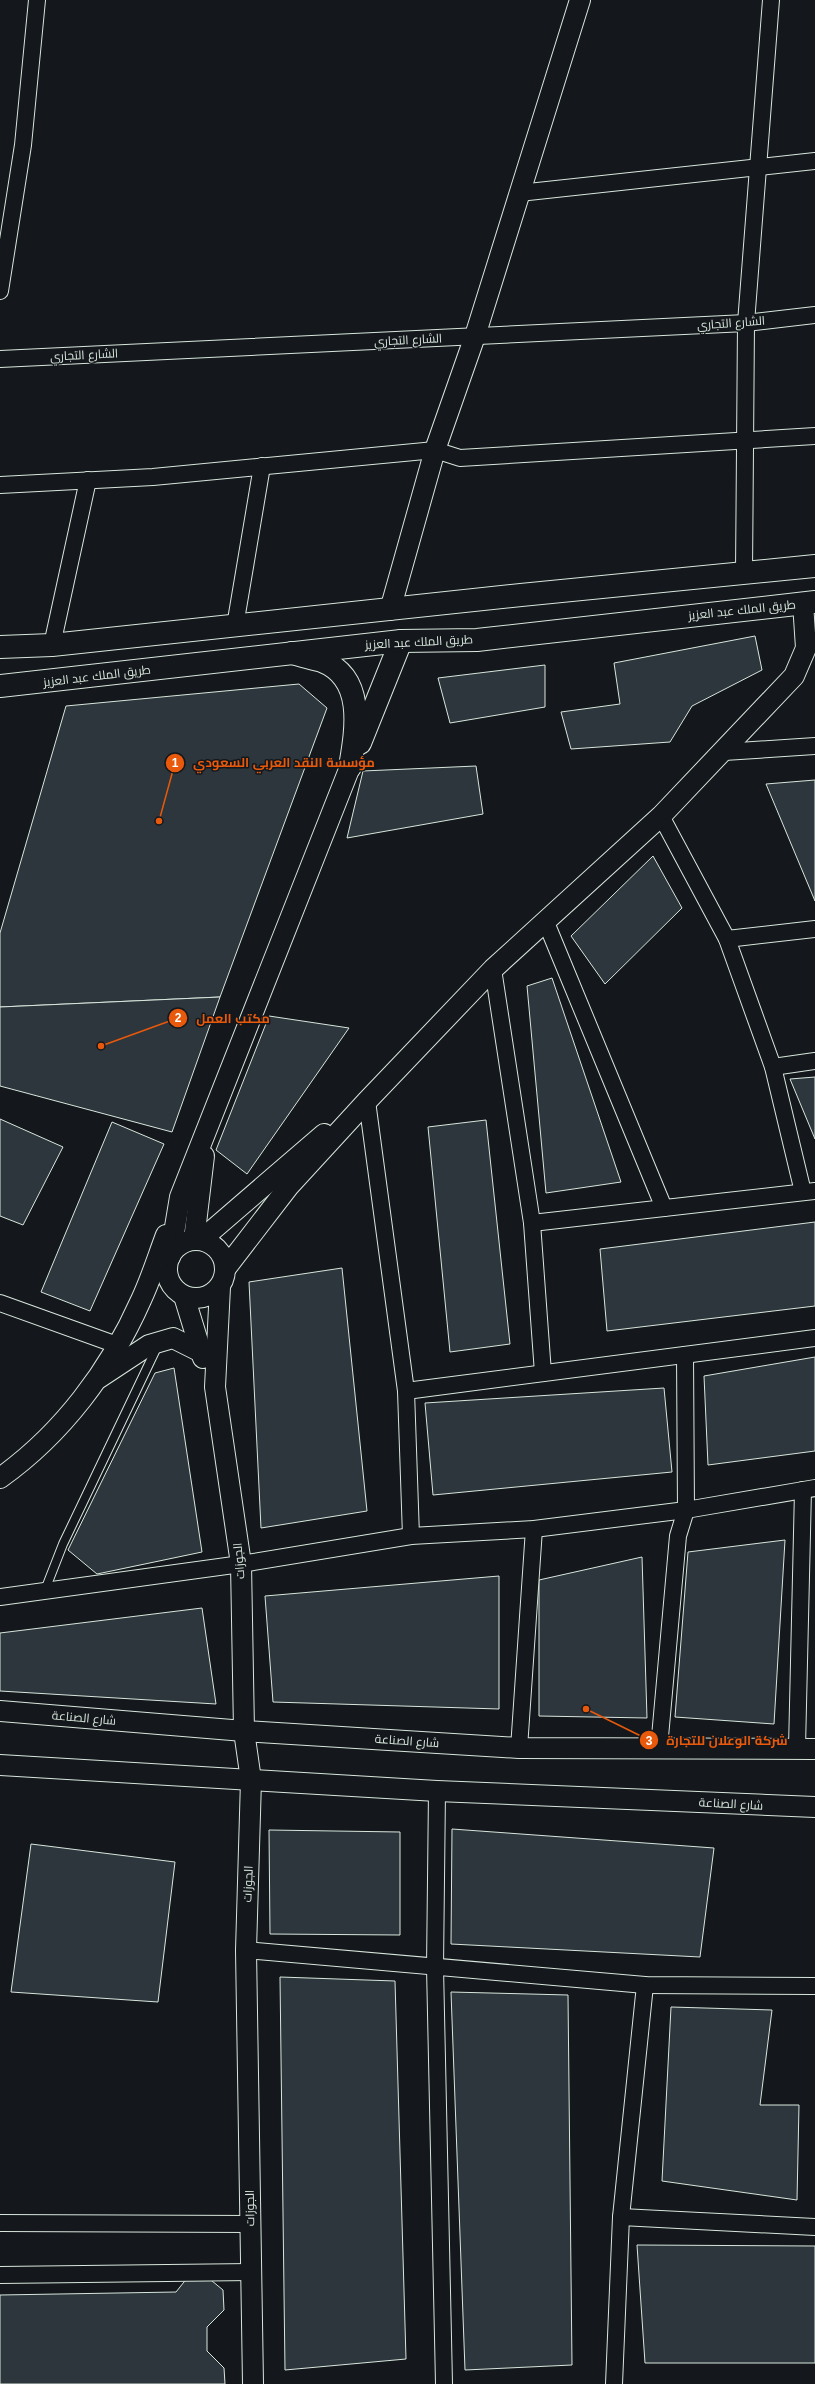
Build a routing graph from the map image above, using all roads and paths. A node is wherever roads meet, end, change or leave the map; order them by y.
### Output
1 (37, 0) edge
2 (580, 0) edge
3 (771, 0) edge
4 (815, 161) edge
5 (758, 168) junction
6 (519, 193) junction
7 (0, 291) edge
8 (815, 315) edge
9 (746, 323) junction
10 (476, 336) junction
11 (0, 359) edge
12 (815, 436) edge
13 (745, 440) junction
14 (435, 450) junction
15 (262, 466) junction
16 (88, 480) junction
17 (0, 485) edge
18 (815, 566) edge
19 (744, 573) junction
20 (809, 603) edge
21 (390, 610) junction
22 (235, 626) junction
23 (401, 641) junction
24 (52, 645) junction
25 (0, 647) edge
26 (292, 653) junction
27 (0, 686) edge
28 (815, 746) edge
29 (724, 752) junction
30 (350, 766) junction
31 (661, 816) junction
32 (544, 920) junction
33 (815, 929) edge
34 (727, 939) junction
35 (492, 969) junction
36 (815, 1060) edge
37 (773, 1067) junction
38 (367, 1101) junction
39 (207, 1127) junction
40 (809, 1191) edge
41 (180, 1197) junction
42 (664, 1208) junction
43 (532, 1223) junction
44 (198, 1240) junction
45 (168, 1261) junction
46 (226, 1268) junction
47 (220, 1287) junction
48 (184, 1296) junction
49 (141, 1301) junction
50 (0, 1303) edge
51 (815, 1338) edge
52 (160, 1342) junction
53 (117, 1345) junction
54 (201, 1352) junction
55 (685, 1355) junction
56 (543, 1373) junction
57 (96, 1380) junction
58 (215, 1387) junction
59 (406, 1391) junction
60 (0, 1478) edge
61 (809, 1489) edge
62 (686, 1510) junction
63 (534, 1529) junction
64 (410, 1536) junction
65 (241, 1564) junction
66 (45, 1590) junction
67 (0, 1597) edge
68 (808, 1602) edge
69 (0, 1711) edge
70 (244, 1731) junction
71 (519, 1748) junction
72 (659, 1748) junction
73 (806, 1748) edge
74 (0, 1765) edge
75 (251, 1780) junction
76 (437, 1791) junction
77 (815, 1807) edge
78 (246, 1950) junction
79 (435, 1967) junction
80 (645, 1985) junction
81 (815, 1986) edge
82 (622, 2217) junction
83 (0, 2222) edge
84 (251, 2224) junction
85 (815, 2227) edge
86 (251, 2272) junction
87 (0, 2275) edge
88 (253, 2384) edge
89 (444, 2384) edge
90 (614, 2384) edge

1 - 7 street
2 - 6 street
3 - 5 street
4 - 5 street
5 - 6 street
5 - 9 street
6 - 10 street
8 - 9 street, الشارع التجاري
9 - 10 street, الشارع التجاري
9 - 13 street
10 - 11 street, الشارع التجاري
10 - 14 street
12 - 13 street
13 - 14 street
13 - 19 street
14 - 15 street
14 - 21 street
15 - 16 street
15 - 22 street
16 - 17 street
16 - 24 street
18 - 19 main road
19 - 21 main road
20 - 23 main road, طريق الملك عبد العزيز
20 - 29 street
21 - 22 main road
22 - 24 main road
23 - 26 main road, طريق الملك عبد العزيز
23 - 30 main road
24 - 25 main road
26 - 27 main road, طريق الملك عبد العزيز
26 - 30 main road
28 - 29 street
29 - 31 street
30 - 39 street
31 - 32 street
31 - 34 street
32 - 35 street
32 - 42 street
33 - 34 street
34 - 37 street
35 - 38 street
35 - 43 street
36 - 37 street
37 - 40 street
38 - 44 street
38 - 46 street
38 - 59 street
39 - 41 street
39 - 44 street
40 - 42 street
41 - 45 street
41 - 49 street
42 - 43 street
43 - 56 street
44 - 45 street
44 - 46 street
45 - 48 street
45 - 49 street
46 - 47 street
47 - 48 street
47 - 58 street
48 - 54 street
49 - 53 street
50 - 53 street
51 - 55 street
52 - 54 street
52 - 57 street
52 - 66 lane
53 - 57 street
54 - 58 street
55 - 56 street
55 - 62 street
56 - 59 street
57 - 60 street
58 - 65 street, الجوزات
59 - 64 street
61 - 62 street
61 - 68 street
62 - 63 street
62 - 72 street
63 - 64 street
63 - 71 street
64 - 65 street
65 - 66 street
65 - 70 street, الجوزات
66 - 67 street
68 - 73 street
69 - 70 street, شارع الصناعة
70 - 71 street, شارع الصناعة
70 - 75 street, الجوزات
71 - 72 street, شارع الصناعة
72 - 73 street, شارع الصناعة
74 - 75 street, شارع الصناعة
75 - 76 street, شارع الصناعة
75 - 78 street, الجوزات
76 - 77 street, شارع الصناعة
76 - 79 street
78 - 79 street
78 - 84 street, الجوزات
79 - 80 street
79 - 89 street
80 - 81 street
80 - 82 street
82 - 85 street
82 - 90 street
83 - 84 street
84 - 86 street, الجوزات
86 - 87 street
86 - 88 street, الجوزات

